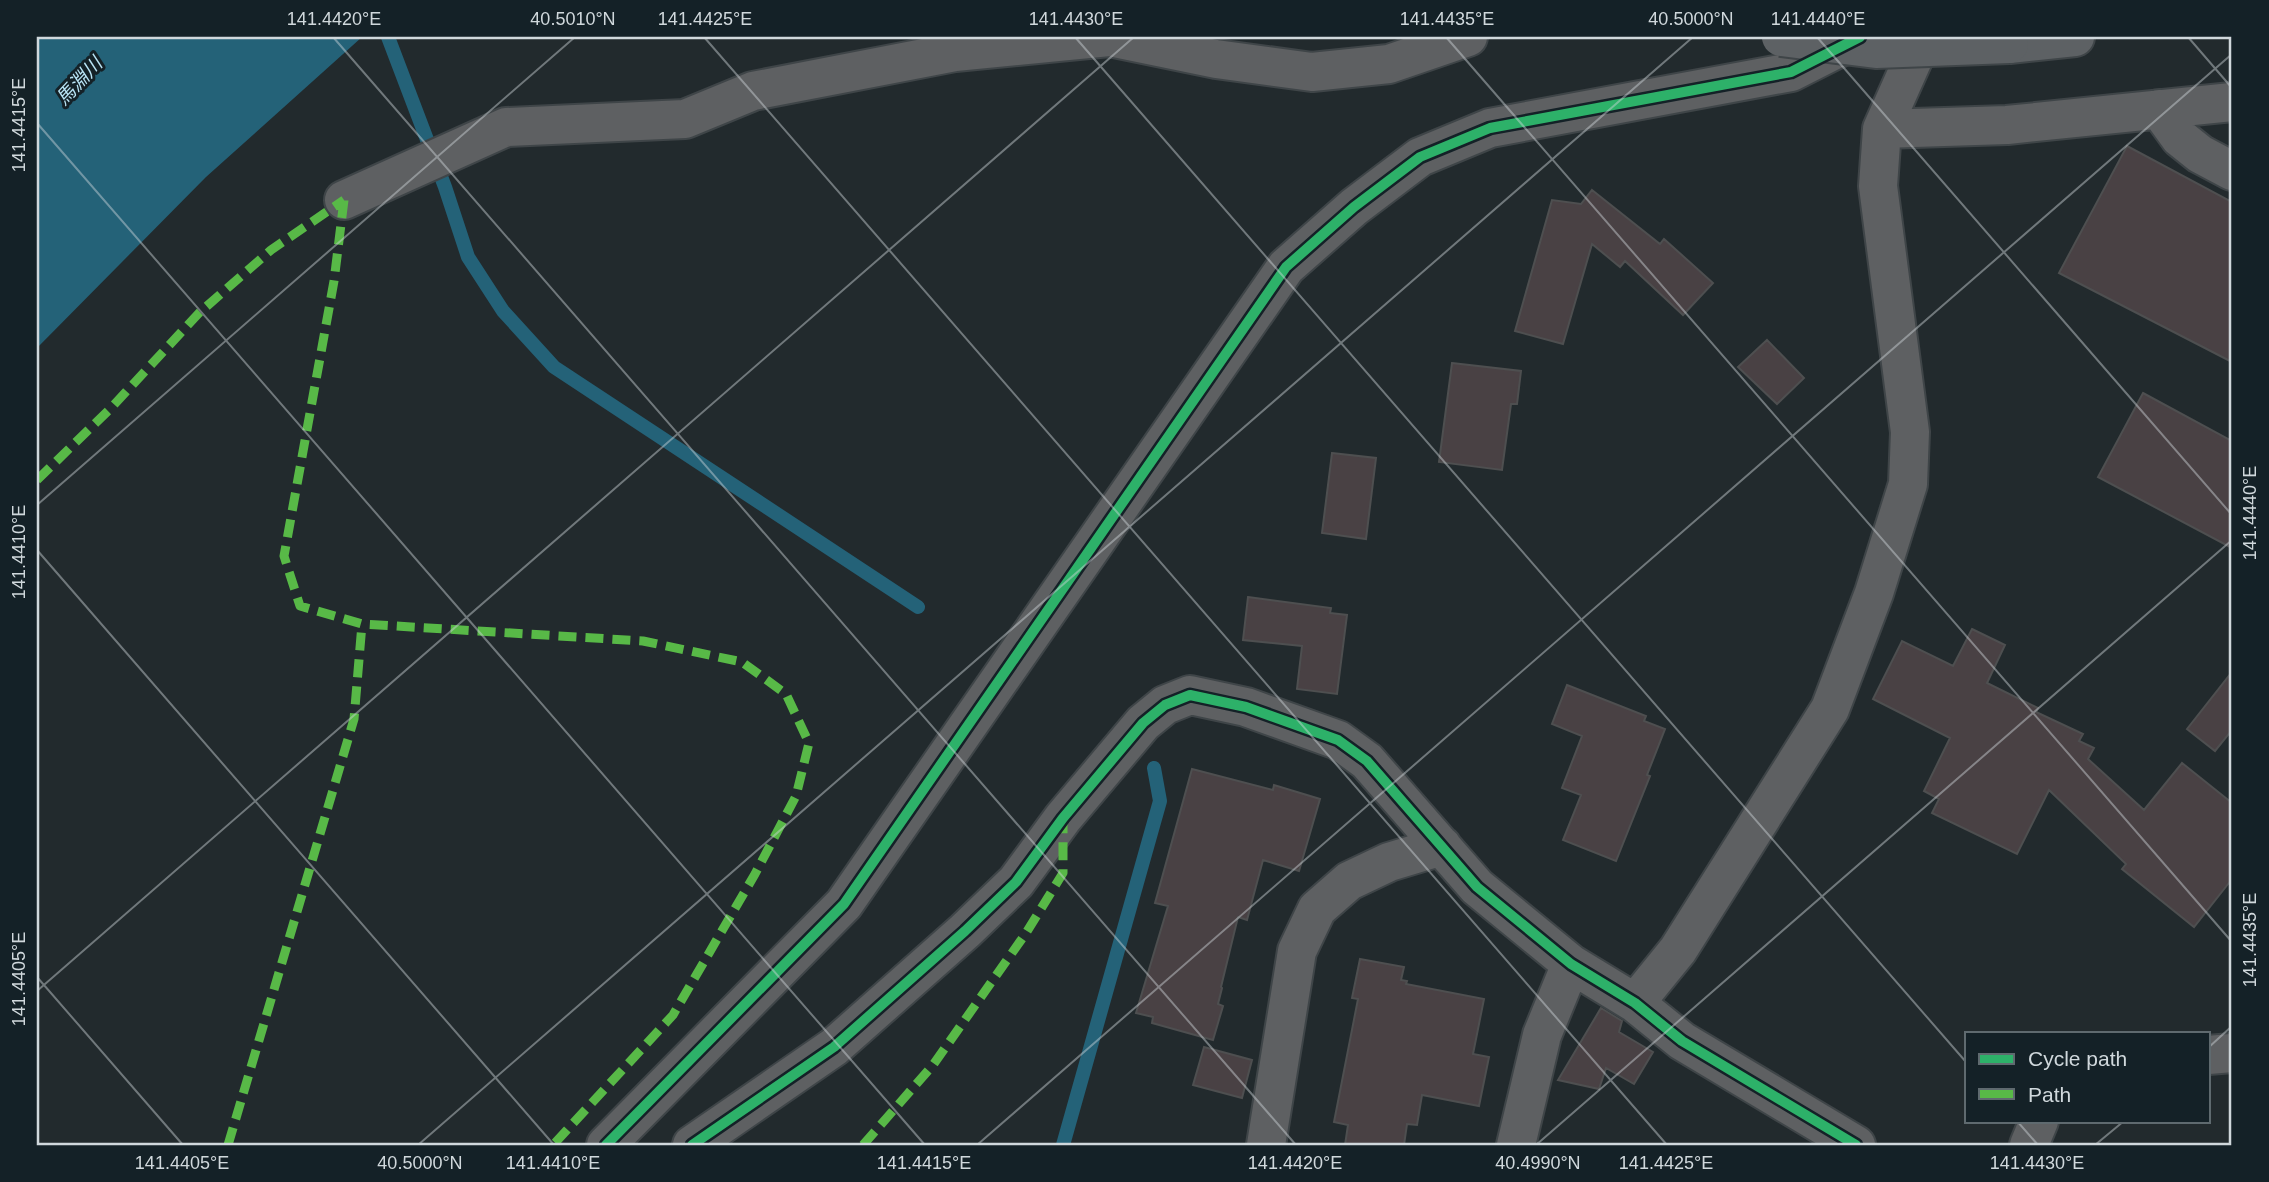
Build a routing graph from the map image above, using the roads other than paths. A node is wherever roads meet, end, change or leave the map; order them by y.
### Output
1 (1468, 37) edge
2 (1781, 37) edge
3 (1860, 37) edge
4 (1923, 37) edge
5 (2075, 37) edge
6 (2232, 102) edge
7 (2159, 109) junction
8 (1882, 129) junction
9 (2232, 171) edge
10 (344, 200) dead end
11 (1442, 846) junction
12 (1572, 964) junction
13 (1635, 1003) junction
14 (2232, 1053) edge
15 (2210, 1055) edge
16 (2039, 1122) edge
17 (606, 1145) edge
18 (692, 1145) edge
19 (1266, 1145) edge
20 (1516, 1145) edge
21 (1856, 1145) edge
22 (2029, 1145) edge

1 - 10 street
2 - 5 main road, bridge
3 - 17 street
4 - 8 street
6 - 7 street
7 - 8 street
7 - 9 street
8 - 13 street
11 - 12 street
11 - 18 street
11 - 19 street
12 - 13 street
12 - 20 street
13 - 21 street
14 - 15 street
16 - 22 street

